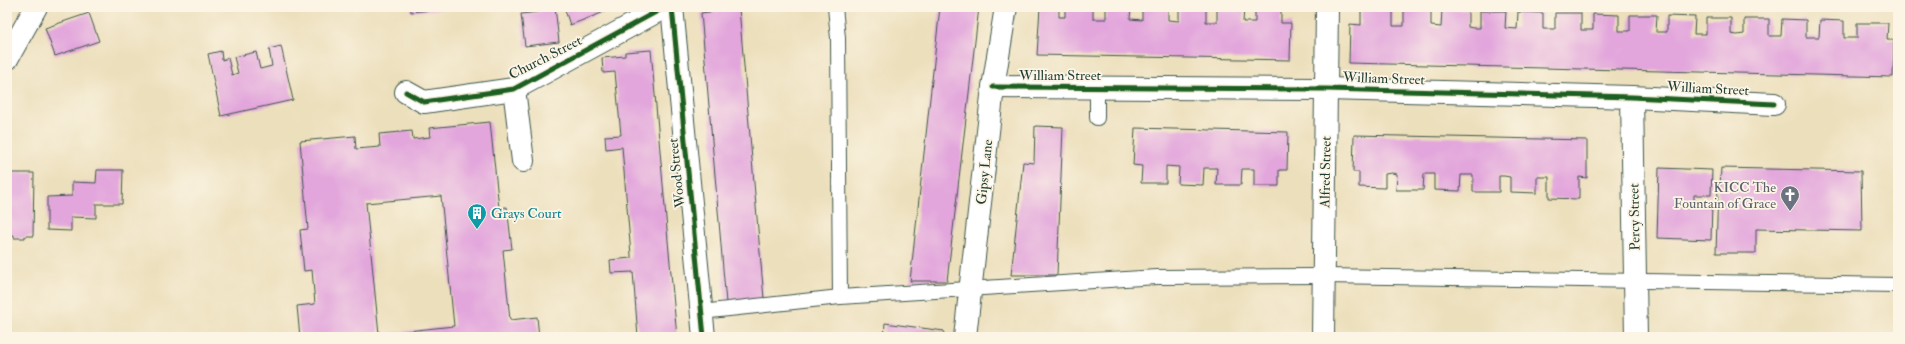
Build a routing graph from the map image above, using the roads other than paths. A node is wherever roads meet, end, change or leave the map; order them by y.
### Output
1 (36, 7) edge
2 (665, 7) edge
3 (672, 7) edge
4 (835, 7) edge
5 (1006, 7) edge
6 (1327, 7) edge
7 (7, 59) edge
8 (994, 87) junction
9 (1097, 88) junction
10 (514, 89) junction
11 (1326, 89) junction
12 (406, 92) dead end
13 (1632, 97) junction
14 (1774, 104) dead end
15 (1097, 118) dead end
16 (523, 161) dead end
17 (1324, 276) junction
18 (1635, 281) junction
19 (1898, 285) edge
20 (971, 289) junction
21 (840, 297) junction
22 (701, 312) junction
23 (704, 337) edge
24 (965, 337) edge
25 (1323, 337) edge
26 (1636, 337) edge

1 - 7 street
2 - 10 street, Church Street
3 - 22 street, Wood Street
4 - 21 lane
5 - 8 street, Gipsy Lane
6 - 11 street, Alfred Street
8 - 9 street, William Street
8 - 20 street, Gipsy Lane
9 - 11 street, William Street
9 - 15 lane
10 - 12 street, Church Street
10 - 16 street
11 - 13 street, William Street
11 - 17 street, Alfred Street
13 - 14 street, William Street
13 - 18 street, Percy Street
17 - 18 lane
17 - 20 lane
17 - 25 street, Alfred Street
18 - 19 lane
18 - 26 street, Percy Street
20 - 21 lane
20 - 24 street, Gipsy Lane
21 - 22 lane
22 - 23 street, Wood Street

